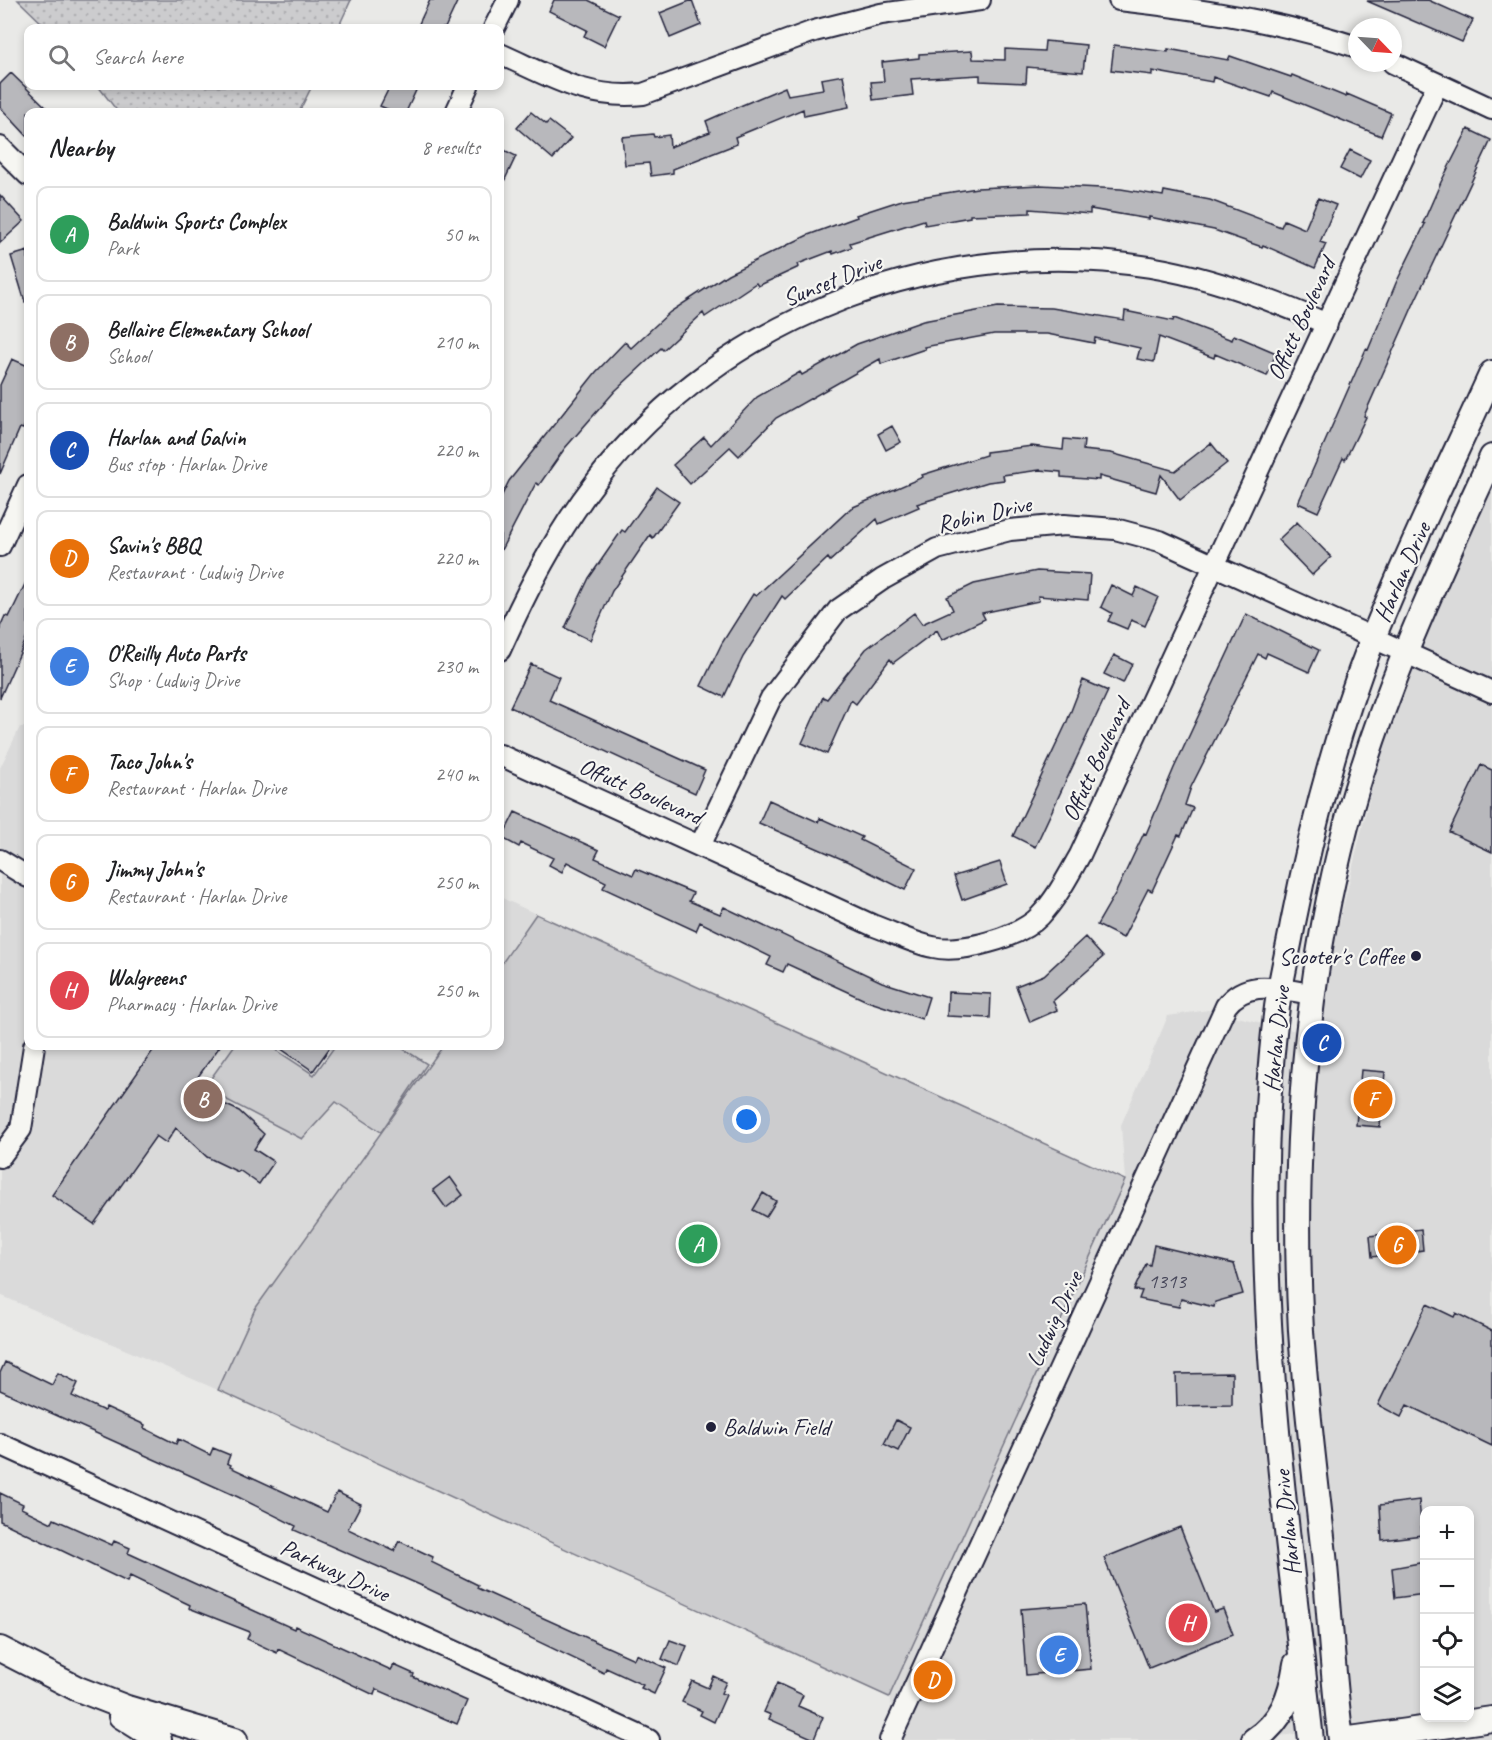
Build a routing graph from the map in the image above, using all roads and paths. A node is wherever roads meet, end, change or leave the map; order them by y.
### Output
1 (508, 0) edge
2 (980, 0) edge
3 (1119, 0) edge
4 (943, 2) edge
5 (496, 24) edge
6 (1348, 44) edge
7 (504, 56) edge
8 (1402, 68) edge
9 (1437, 85) junction
10 (466, 90) edge
11 (458, 108) edge
12 (1492, 109) edge
13 (0, 147) edge
14 (24, 172) edge
15 (1327, 324) junction
16 (1492, 373) edge
17 (1492, 457) edge
18 (24, 494) edge
19 (0, 546) edge
20 (1216, 566) junction
21 (1373, 639) junction
22 (504, 641) edge
23 (1404, 653) junction
24 (1492, 692) edge
25 (504, 757) edge
26 (700, 846) junction
27 (0, 860) edge
28 (24, 875) edge
29 (1280, 989) junction
30 (1313, 994) junction
31 (33, 1050) edge
32 (0, 1157) edge
33 (0, 1444) edge
34 (1298, 1623) junction
35 (0, 1649) edge
36 (78, 1689) junction
37 (1492, 1719) edge
38 (184, 1734) edge
39 (159, 1740) edge
40 (235, 1740) edge
41 (649, 1740) edge
42 (890, 1740) edge
43 (1254, 1740) edge
44 (1311, 1740) edge
45 (1342, 1740) edge

1 - 5 street
2 - 4 street
3 - 6 street
4 - 7 street
8 - 9 street
9 - 12 street
9 - 15 street, Offutt Boulevard
10 - 11 street
13 - 14 street
15 - 20 street, Offutt Boulevard
15 - 22 street, Sunset Drive
16 - 21 main road, Harlan Drive
17 - 23 main road, Harlan Drive
18 - 19 street
20 - 21 street, Robin Drive
20 - 26 street, Robin Drive
20 - 26 street, Offutt Boulevard
21 - 23 street, Robin Drive
21 - 29 main road, Harlan Drive
23 - 24 street, Robin Drive
23 - 30 main road, Harlan Drive
25 - 26 street, Offutt Boulevard
27 - 28 street
29 - 30 street, Ludwig Drive
29 - 34 main road, Harlan Drive
29 - 42 street, Ludwig Drive
30 - 45 main road, Harlan Drive
31 - 32 street
33 - 41 street, Parkway Drive
34 - 43 main road
34 - 44 main road, Harlan Drive
35 - 36 main road
36 - 38 main road
36 - 39 main road
37 - 45 main road
38 - 40 main road

